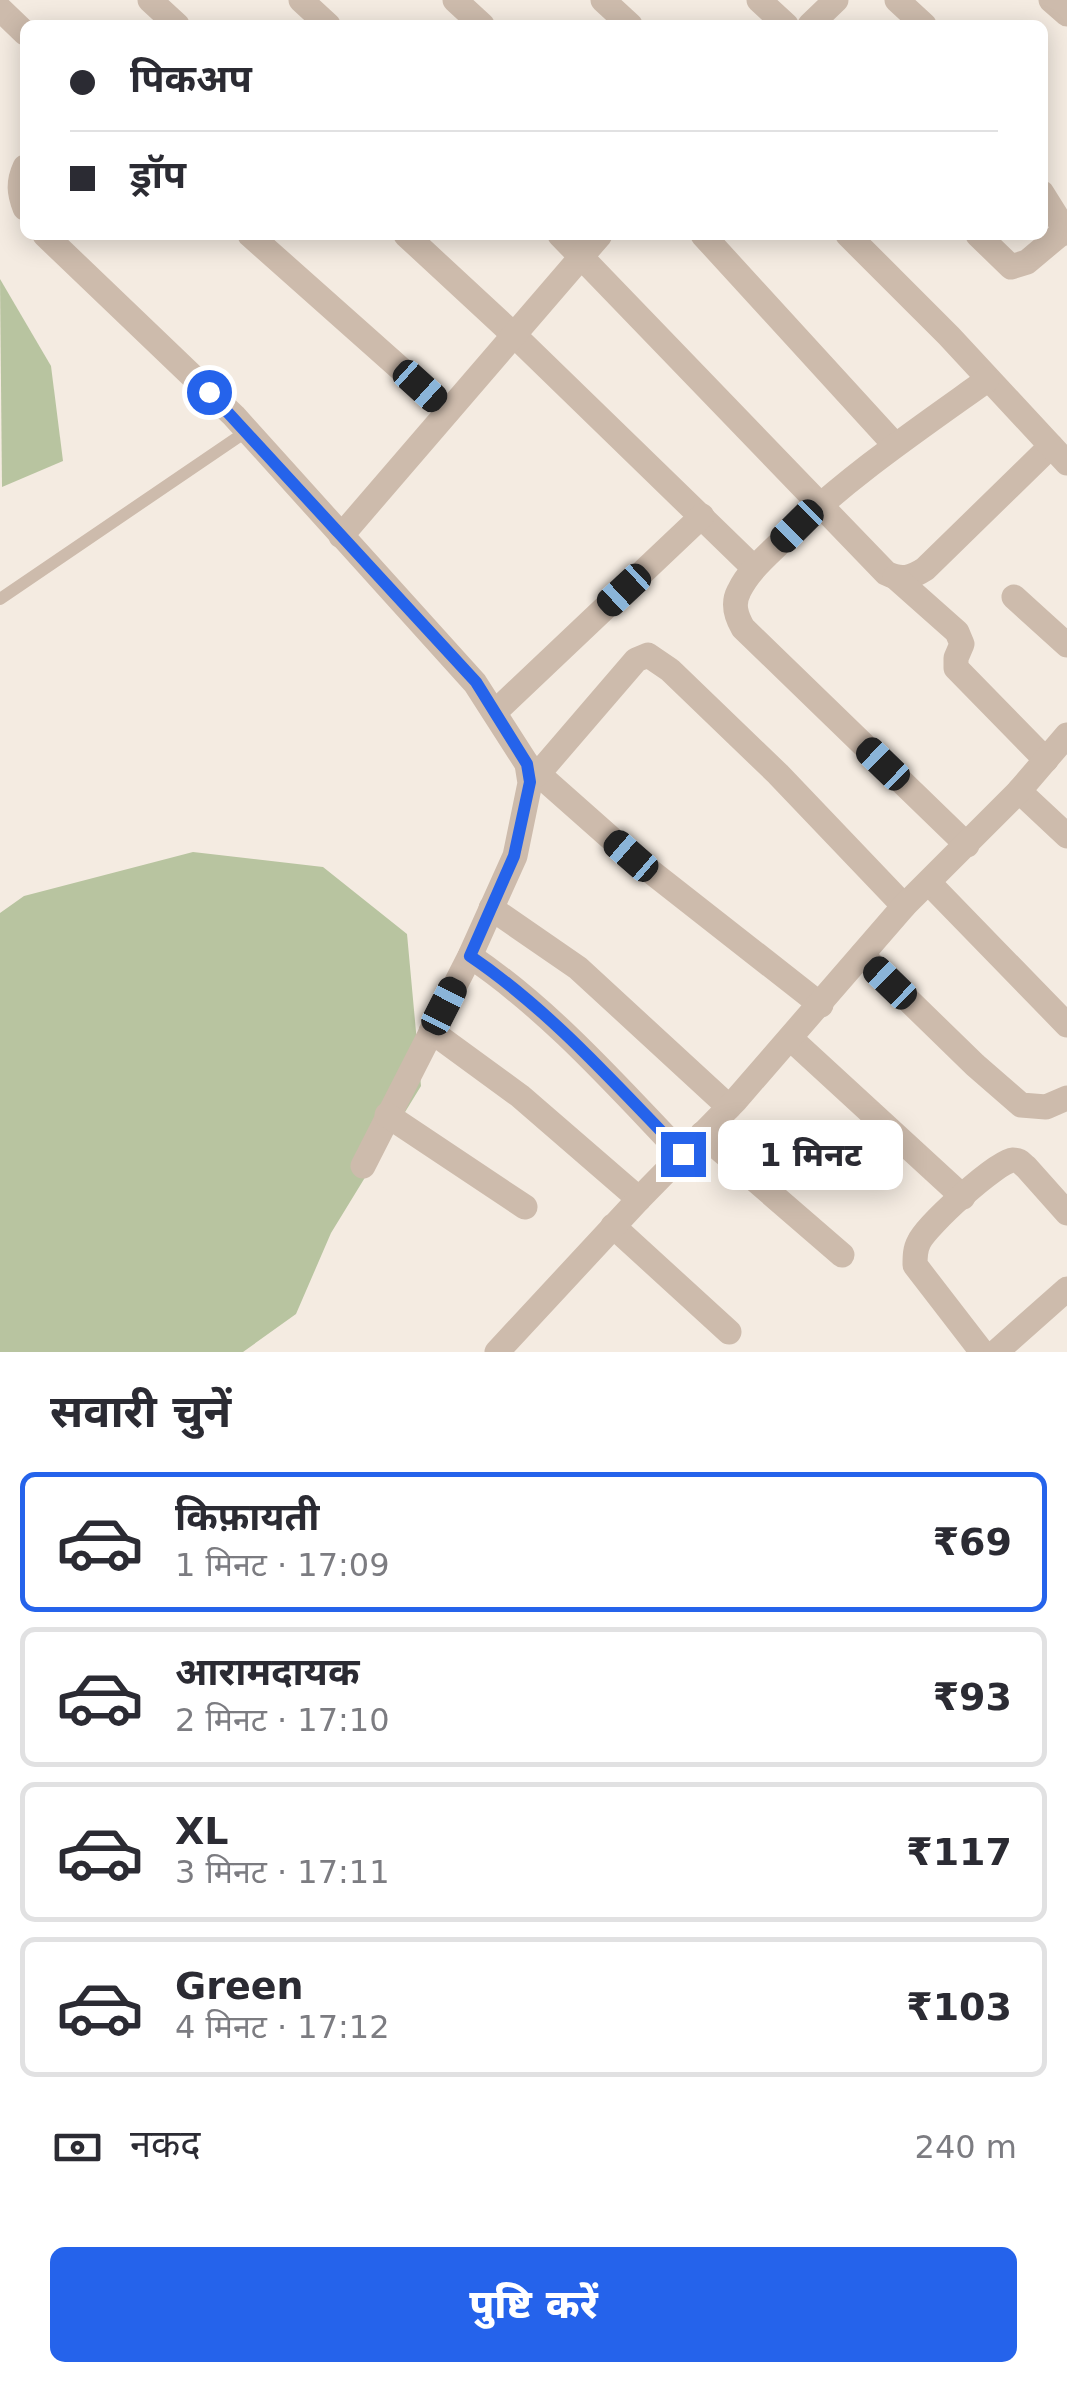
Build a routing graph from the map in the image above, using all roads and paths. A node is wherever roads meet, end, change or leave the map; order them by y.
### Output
1 (300, 0) edge
2 (455, 0) edge
3 (603, 0) edge
4 (759, 0) edge
5 (836, 0) edge
6 (897, 0) edge
7 (1051, 0) edge
8 (0, 9) edge
9 (1067, 14) edge
10 (322, 20) edge
11 (477, 20) edge
12 (625, 20) edge
13 (781, 20) edge
14 (815, 20) edge
15 (919, 20) edge
16 (20, 28) edge
17 (1048, 202) edge
18 (1066, 231) edge
19 (50, 240) edge
20 (256, 240) edge
21 (411, 240) edge
22 (566, 240) edge
23 (596, 240) edge
24 (708, 240) edge
25 (853, 240) edge
26 (983, 240) edge
27 (583, 255) junction
28 (514, 335) junction
29 (987, 380) junction
30 (448, 411) junction
31 (247, 431) junction
32 (895, 445) junction
33 (1059, 454) edge
34 (818, 505) junction
35 (702, 516) junction
36 (340, 536) junction
37 (754, 568) junction
38 (895, 578) junction
39 (1014, 597) dead end
40 (0, 599) edge
41 (1067, 645) edge
42 (495, 712) junction
43 (1067, 735) edge
44 (1046, 760) junction
45 (533, 769) junction
46 (1018, 791) junction
47 (1067, 836) edge
48 (967, 845) junction
49 (928, 883) junction
50 (904, 906) junction
51 (492, 908) junction
52 (862, 955) junction
53 (470, 956) junction
54 (821, 1005) junction
55 (1067, 1024) edge
56 (430, 1031) junction
57 (790, 1039) junction
58 (1067, 1098) edge
59 (729, 1108) junction
60 (387, 1114) junction
61 (702, 1134) junction
62 (683, 1154) junction
63 (363, 1166) dead end
64 (963, 1196) junction
65 (638, 1199) junction
66 (525, 1207) dead end
67 (1067, 1213) edge
68 (613, 1226) junction
69 (842, 1255) dead end
70 (1067, 1289) edge
71 (729, 1332) dead end
72 (496, 1352) edge
73 (982, 1352) edge
74 (996, 1352) edge

1 - 10 street
2 - 11 street
3 - 12 street
4 - 13 street
5 - 14 street
6 - 15 street
7 - 9 street
8 - 16 street
17 - 18 street
18 - 26 street
19 - 31 street
20 - 30 street
21 - 28 street
22 - 27 street
23 - 27 street
24 - 32 street
25 - 29 street
27 - 28 street
27 - 34 street
28 - 30 street
28 - 35 street
29 - 32 street
29 - 33 street
30 - 36 street
31 - 36 street
31 - 40 lane
32 - 34 street
33 - 38 street
34 - 37 street
34 - 38 street
35 - 37 street
35 - 42 street
36 - 42 street
37 - 48 street
38 - 44 street
39 - 41 street
42 - 45 street
43 - 44 street
44 - 46 street
45 - 50 street
45 - 51 street
45 - 54 street
46 - 47 street
46 - 48 street
48 - 49 street
49 - 50 street
49 - 55 street
50 - 52 street
51 - 53 street
51 - 59 street
52 - 54 street
52 - 58 street
53 - 56 street
53 - 62 street
54 - 57 street
56 - 60 street
56 - 65 street
57 - 59 street
57 - 64 street
59 - 61 street
60 - 63 street
60 - 66 street
61 - 62 street
61 - 69 street
62 - 65 street
64 - 67 street
64 - 73 street
65 - 68 street
68 - 71 street
68 - 72 street
70 - 74 street

